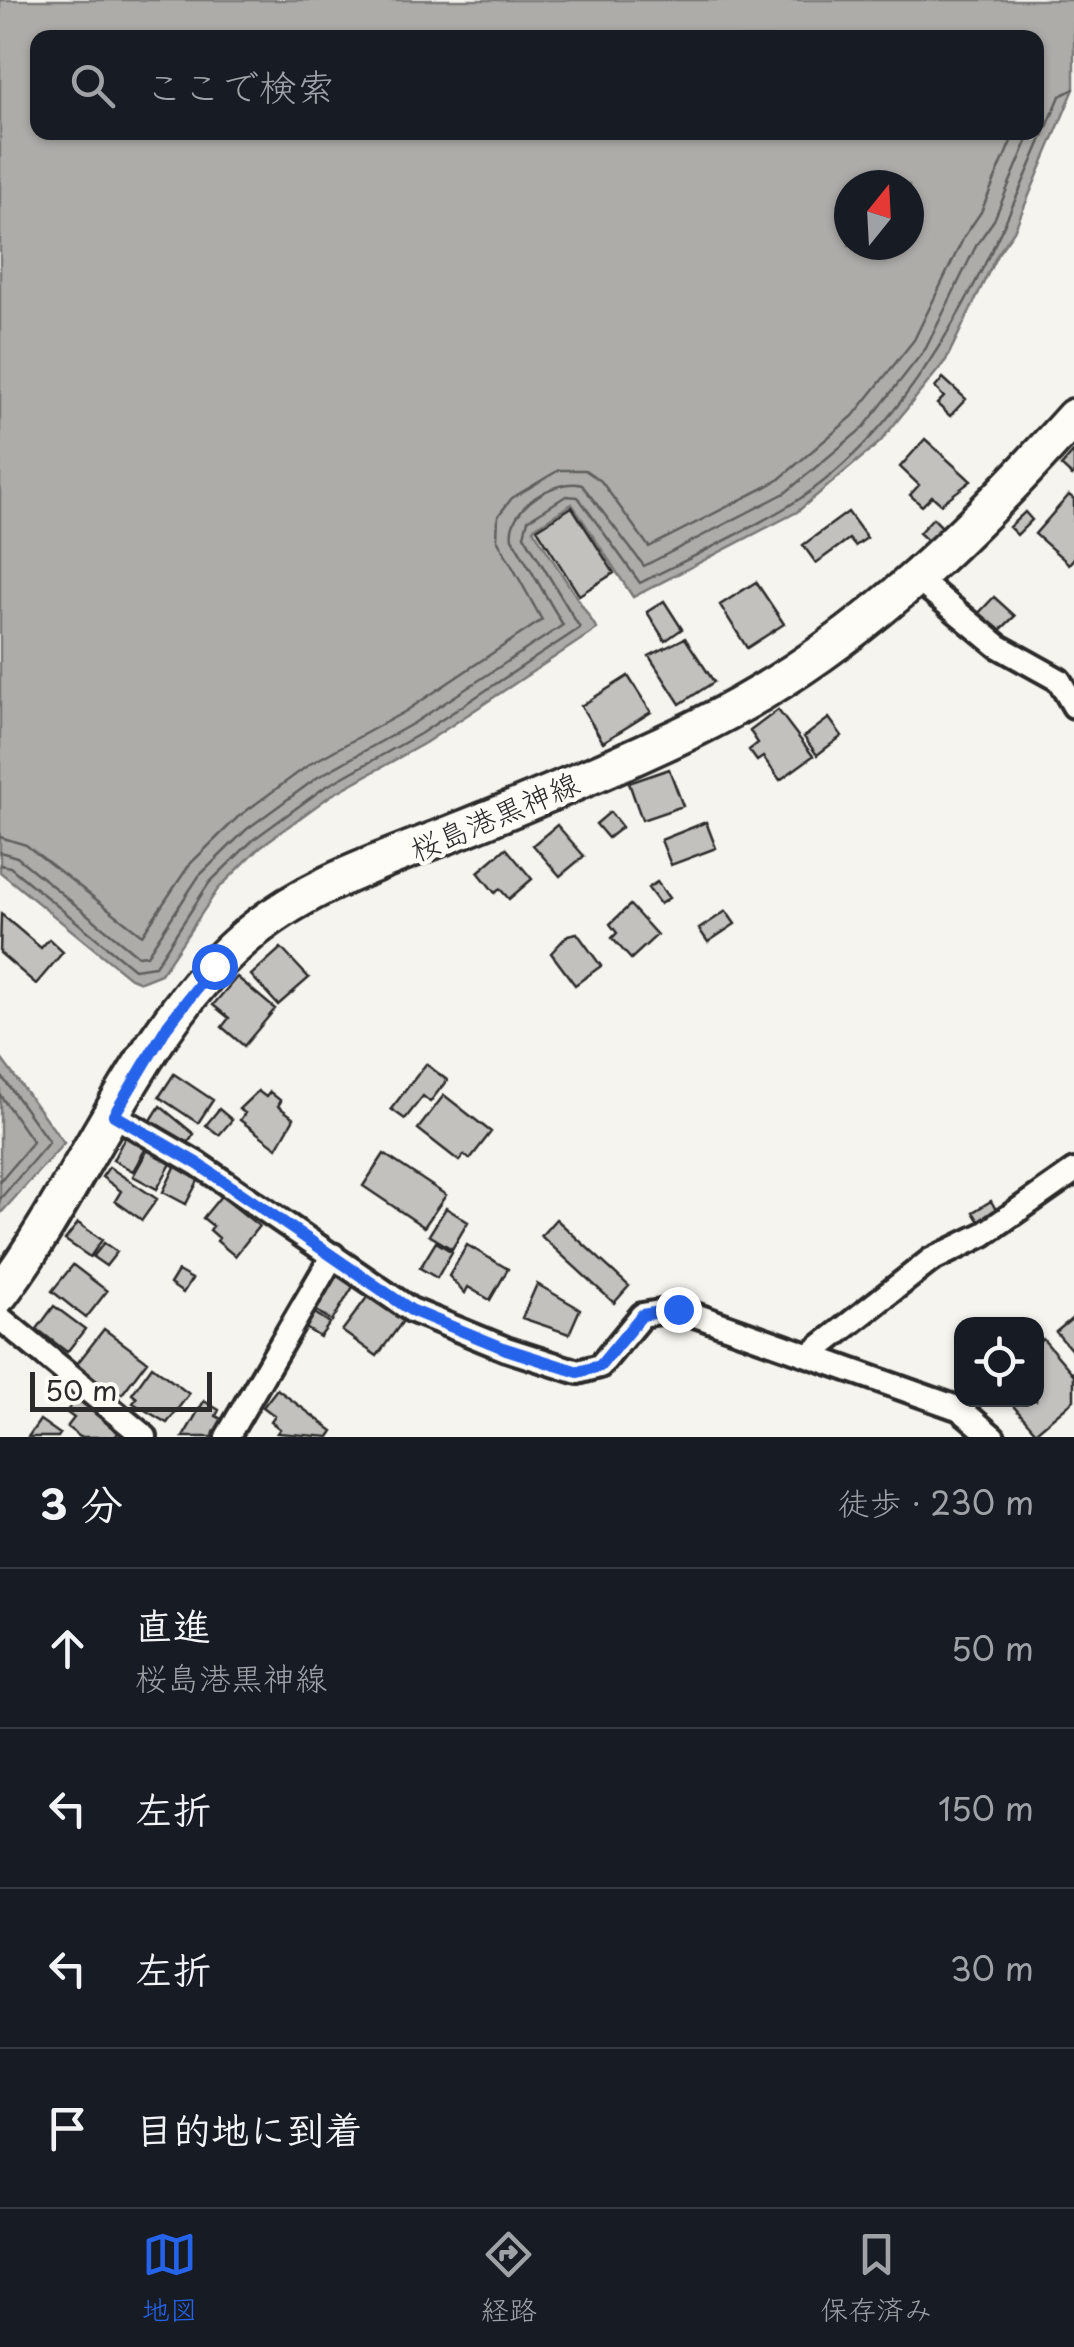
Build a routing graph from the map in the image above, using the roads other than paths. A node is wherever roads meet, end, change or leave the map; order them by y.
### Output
1 (1074, 416) edge
2 (916, 579) junction
3 (1074, 706) edge
4 (114, 1115) junction
5 (1074, 1171) edge
6 (334, 1256) junction
7 (0, 1294) edge
8 (0, 1318) edge
9 (811, 1354) junction
10 (145, 1437) edge
11 (228, 1437) edge
12 (993, 1437) edge

1 - 2 main road, 桜島港黒神線
2 - 3 street
2 - 4 main road, 桜島港黒神線
4 - 6 street
4 - 7 main road, 桜島港黒神線
5 - 9 street
6 - 9 street
6 - 11 street
8 - 10 street
9 - 12 street

